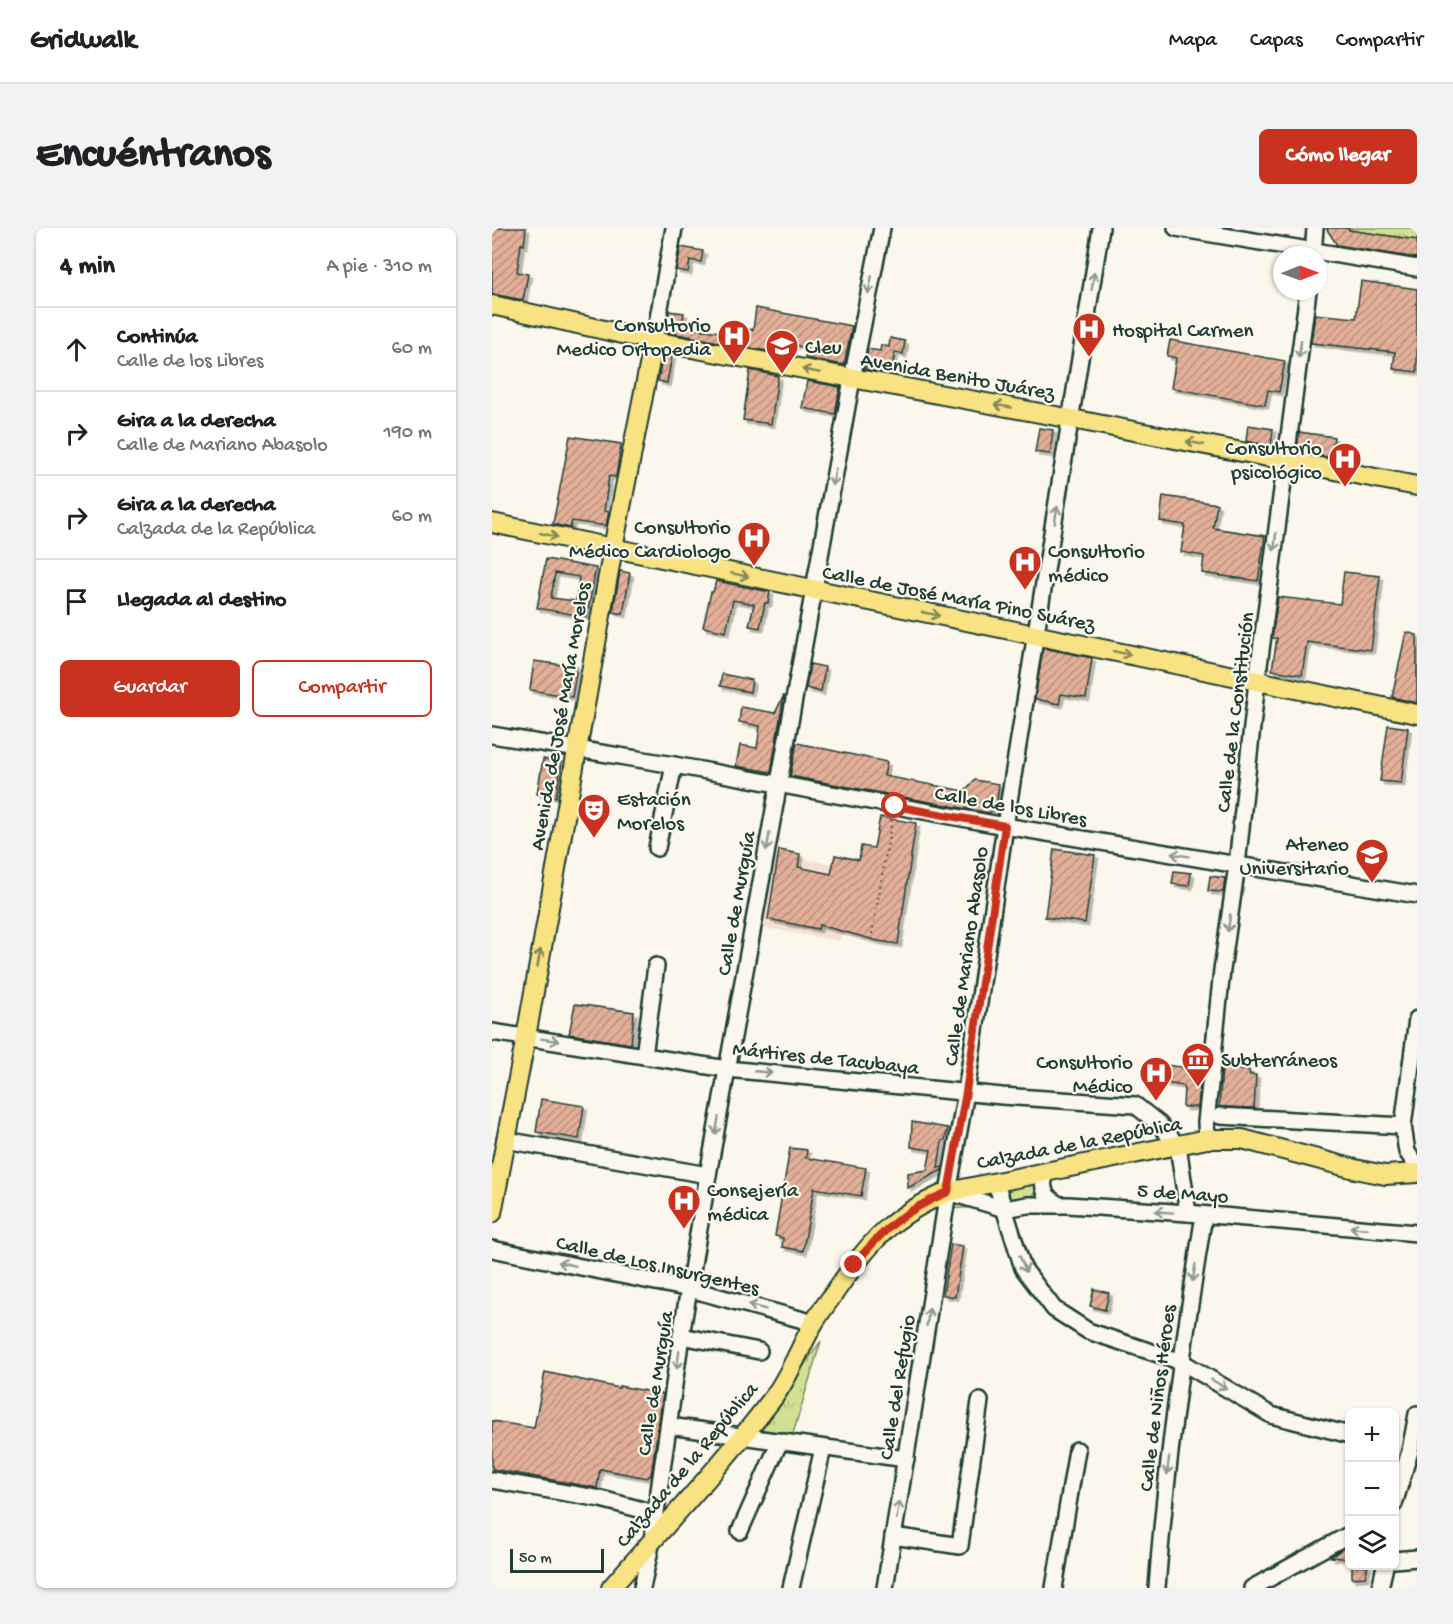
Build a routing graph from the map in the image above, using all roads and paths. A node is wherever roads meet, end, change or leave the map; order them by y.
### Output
1 (674, 228) edge
2 (882, 228) edge
3 (1101, 228) edge
4 (1176, 228) edge
5 (1316, 228) edge
6 (1275, 246) edge
7 (1314, 246) edge
8 (1327, 255) edge
9 (1417, 268) edge
10 (1307, 300) edge
11 (492, 305) edge
12 (654, 341) junction
13 (852, 379) junction
14 (1072, 418) junction
15 (1286, 462) junction
16 (1417, 486) edge
17 (492, 523) edge
18 (613, 548) junction
19 (814, 590) junction
20 (1035, 635) junction
21 (1257, 681) junction
22 (1417, 714) edge
23 (492, 735) edge
24 (575, 750) junction
25 (674, 765) junction
26 (778, 784) junction
27 (895, 806) junction
28 (1005, 826) junction
29 (657, 848) dead end
30 (1238, 865) junction
31 (1417, 895) edge
32 (872, 934) dead end
33 (656, 966) dead end
34 (1417, 1019) edge
35 (492, 1032) edge
36 (526, 1037) junction
37 (644, 1056) junction
38 (727, 1069) junction
39 (966, 1092) junction
40 (1220, 1116) dead end
41 (1403, 1126) junction
42 (1207, 1139) junction
43 (506, 1140) junction
44 (1178, 1146) junction
45 (1417, 1166) edge
46 (1046, 1173) junction
47 (1417, 1173) edge
48 (708, 1175) junction
49 (996, 1183) junction
50 (948, 1192) junction
51 (1059, 1205) junction
52 (1005, 1209) junction
53 (492, 1213) edge
54 (1188, 1213) junction
55 (1204, 1215) junction
56 (1417, 1233) edge
57 (492, 1249) edge
58 (690, 1289) junction
59 (814, 1323) junction
60 (681, 1336) junction
61 (759, 1351) dead end
62 (1182, 1362) junction
63 (980, 1401) dead end
64 (1417, 1414) edge
65 (669, 1426) junction
66 (1345, 1434) edge
67 (744, 1436) junction
68 (780, 1441) junction
69 (823, 1448) junction
70 (1399, 1448) edge
71 (1077, 1450) dead end
72 (1410, 1451) junction
73 (906, 1459) junction
74 (492, 1480) edge
75 (1399, 1490) edge
76 (654, 1513) junction
77 (740, 1531) dead end
78 (893, 1536) junction
79 (1345, 1537) edge
80 (652, 1540) junction
81 (1417, 1558) edge
82 (1399, 1560) edge
83 (1383, 1570) edge
84 (611, 1588) edge
85 (642, 1588) edge
86 (791, 1588) edge
87 (885, 1588) edge
88 (1054, 1588) edge
89 (1157, 1588) edge
90 (1252, 1588) edge
91 (1380, 1588) edge

1 - 12 street, Avenida de José María Morelos
2 -> 13 street, Calle de Murguía
14 -> 3 street, Calle de Mariano Abasolo
4 - 6 street
5 - 7 street
8 - 9 street
10 -> 15 street, Calle de la Constitución
11 - 12 main road, Avenida Benito Juárez
13 -> 12 main road, Avenida Benito Juárez
12 - 18 main road, Avenida de José María Morelos
14 -> 13 main road, Avenida Benito Juárez
13 -> 19 street, Calle de Murguía
15 -> 14 main road, Avenida Benito Juárez
20 -> 14 street, Calle de Mariano Abasolo
15 - 16 main road, Avenida Benito Juárez
15 -> 21 street, Calle de la Constitución
17 -> 18 main road, Calle de José María Pino Suárez
18 -> 19 main road, Calle de José María Pino Suárez
18 - 24 main road, Avenida de José María Morelos
19 -> 20 main road, Calle de José María Pino Suárez
19 - 26 street, Calle de Murguía
20 -> 21 main road, Calle de José María Pino Suárez
20 - 28 street, Calle de Mariano Abasolo
21 - 22 main road, Calle de José María Pino Suárez
21 - 30 street, Calle de la Constitución
23 - 24 street, Calle de los Libres
24 - 25 street, Calle de los Libres
36 -> 24 main road, Avenida de José María Morelos
25 - 26 street, Calle de los Libres
25 - 29 street
26 - 27 street, Calle de los Libres
26 -> 38 street, Calle de Murguía
27 - 28 street, Calle de los Libres
27 - 32 path
30 -> 28 street, Calle de los Libres
28 - 39 street, Calle de Mariano Abasolo
30 - 31 street, Calle de los Libres
30 -> 42 street, Calle de la Constitución
33 - 37 street
34 - 41 street
35 - 36 street, Mártires de Tacubaya
36 -> 37 street, Mártires de Tacubaya
36 - 43 main road, Avenida de José María Morelos
37 - 38 street, Mártires de Tacubaya
38 -> 39 street, Mártires de Tacubaya
38 -> 48 street, Calle de Murguía
39 - 44 street, Mártires de Tacubaya
39 - 50 street, Calle de Mariano Abasolo
40 - 41 street
41 - 45 street
42 - 44 main road, Calzada de la República
42 - 47 main road, Calzada de la República
43 - 48 street
43 - 53 main road, Avenida de José María Morelos
44 - 46 main road, Calzada de la República
44 - 54 street
46 - 49 main road, Calzada de la República
46 - 51 street
48 - 58 street, Calle de Murguía
49 - 50 main road, Calzada de la República
49 - 52 street
50 - 52 street, 5 de Mayo
50 - 59 main road, Calzada de la República
73 -> 50 street, Calle del Refugio
51 - 52 street, 5 de Mayo
54 -> 51 street, 5 de Mayo
52 -> 62 street
54 - 55 street, 5 de Mayo
56 -> 55 street, 5 de Mayo
55 -> 62 street, Calle de Niños Héroes
58 -> 57 street, Calle de Los Insurgentes
59 -> 58 street, Calle de Los Insurgentes
58 - 60 street, Calle de Murguía
59 - 67 main road, Calzada de la República
60 - 61 street
60 -> 65 street, Calle de Murguía
62 -> 66 street
62 -> 89 street, Calle de Niños Héroes
63 - 78 street
64 - 72 street
65 - 67 street
65 - 76 street, Calle de Murguía
67 - 68 street
67 - 80 main road, Calzada de la República
68 - 69 street
68 - 77 street
69 - 73 street
69 - 86 street
70 - 72 street
71 - 88 street
72 - 75 street
78 -> 73 street, Calle del Refugio
74 - 76 street
76 - 80 street, Calle de Murguía
78 - 87 street, Calle del Refugio
79 - 90 street
80 - 84 main road, Calzada de la República
80 - 85 street, Calle de Murguía
81 - 82 street
83 - 91 street

